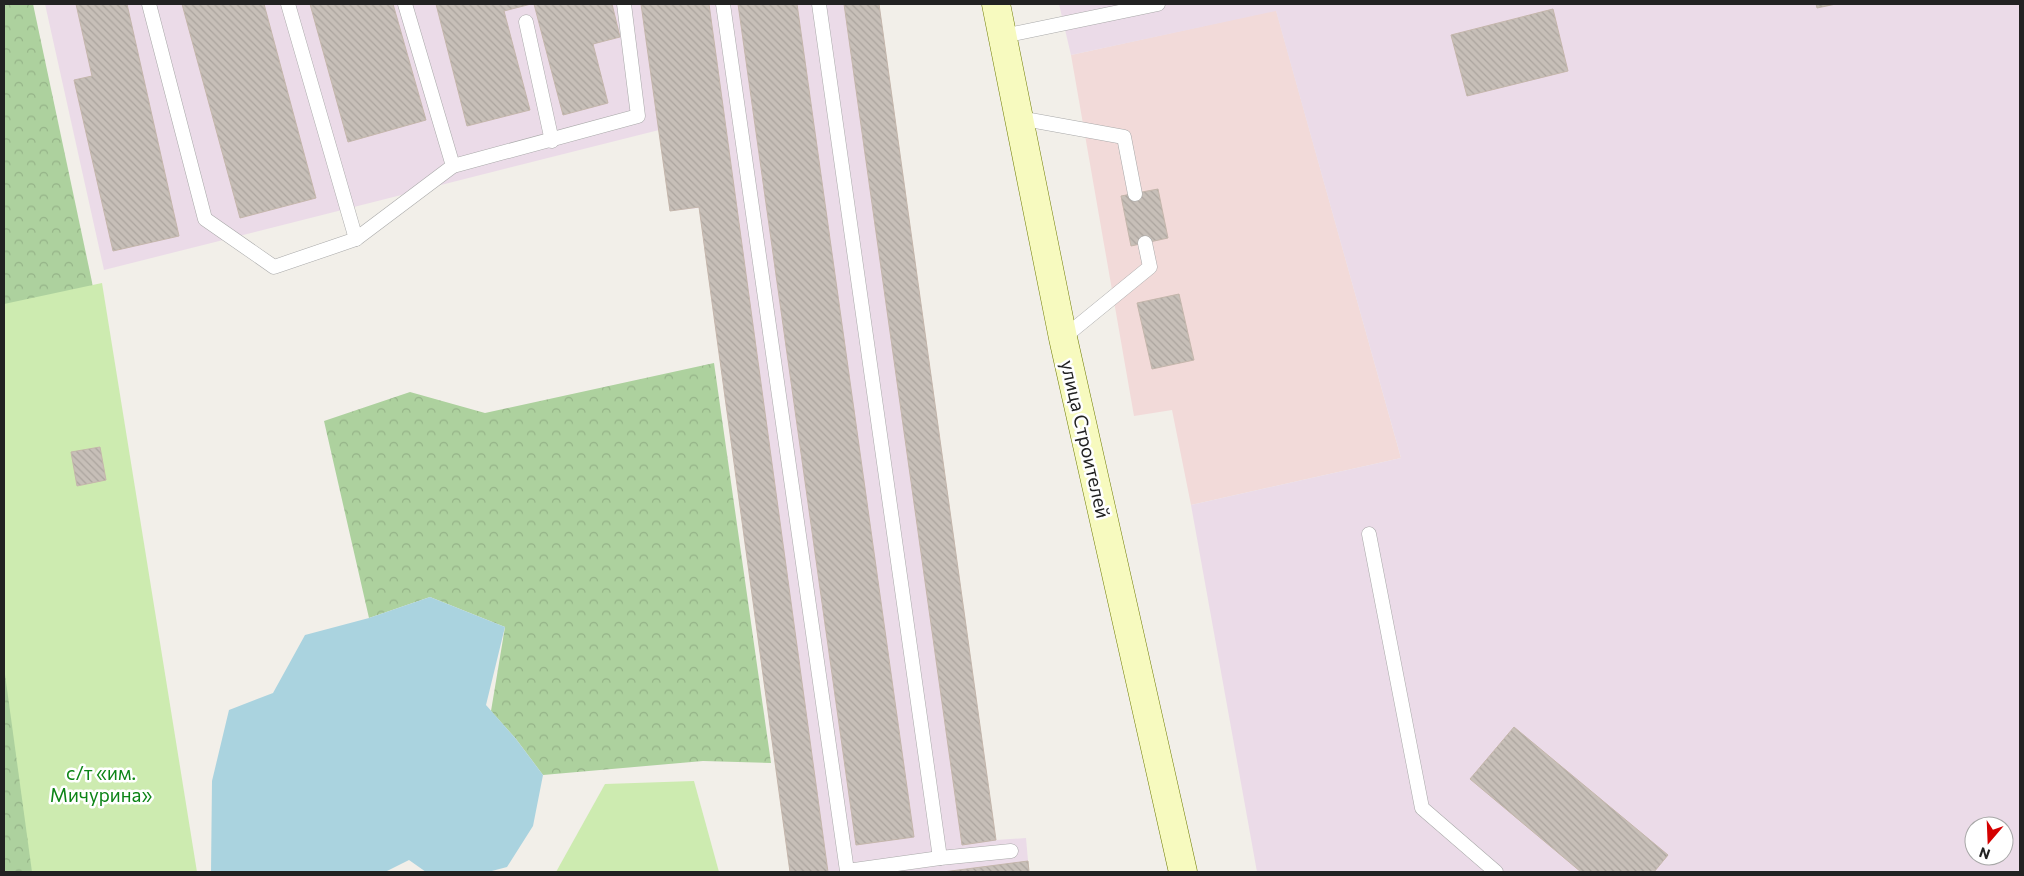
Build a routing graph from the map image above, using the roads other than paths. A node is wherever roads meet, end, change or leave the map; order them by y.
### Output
1 (149, 4) edge
2 (288, 4) edge
3 (405, 4) edge
4 (624, 4) edge
5 (723, 4) edge
6 (819, 4) edge
7 (996, 4) edge
8 (1158, 4) edge
9 (526, 22) dead end
10 (1003, 36) junction
11 (1018, 118) junction
12 (552, 141) junction
13 (453, 166) junction
14 (1135, 194) dead end
15 (356, 239) junction
16 (1145, 243) dead end
17 (1063, 338) junction
18 (1370, 534) dead end
19 (1011, 851) dead end
20 (940, 858) junction
21 (1183, 872) edge
22 (1496, 872) edge

1 - 15 lane
2 - 15 lane
3 - 13 lane
4 - 12 lane
5 - 20 lane
6 - 20 lane
7 - 10 main road, улица Строителей
8 - 10 lane
9 - 12 lane
10 - 11 main road, улица Строителей
11 - 14 lane
11 - 17 main road, улица Строителей
12 - 13 lane
13 - 15 lane
16 - 17 lane
17 - 21 main road, улица Строителей
18 - 22 lane
19 - 20 lane

